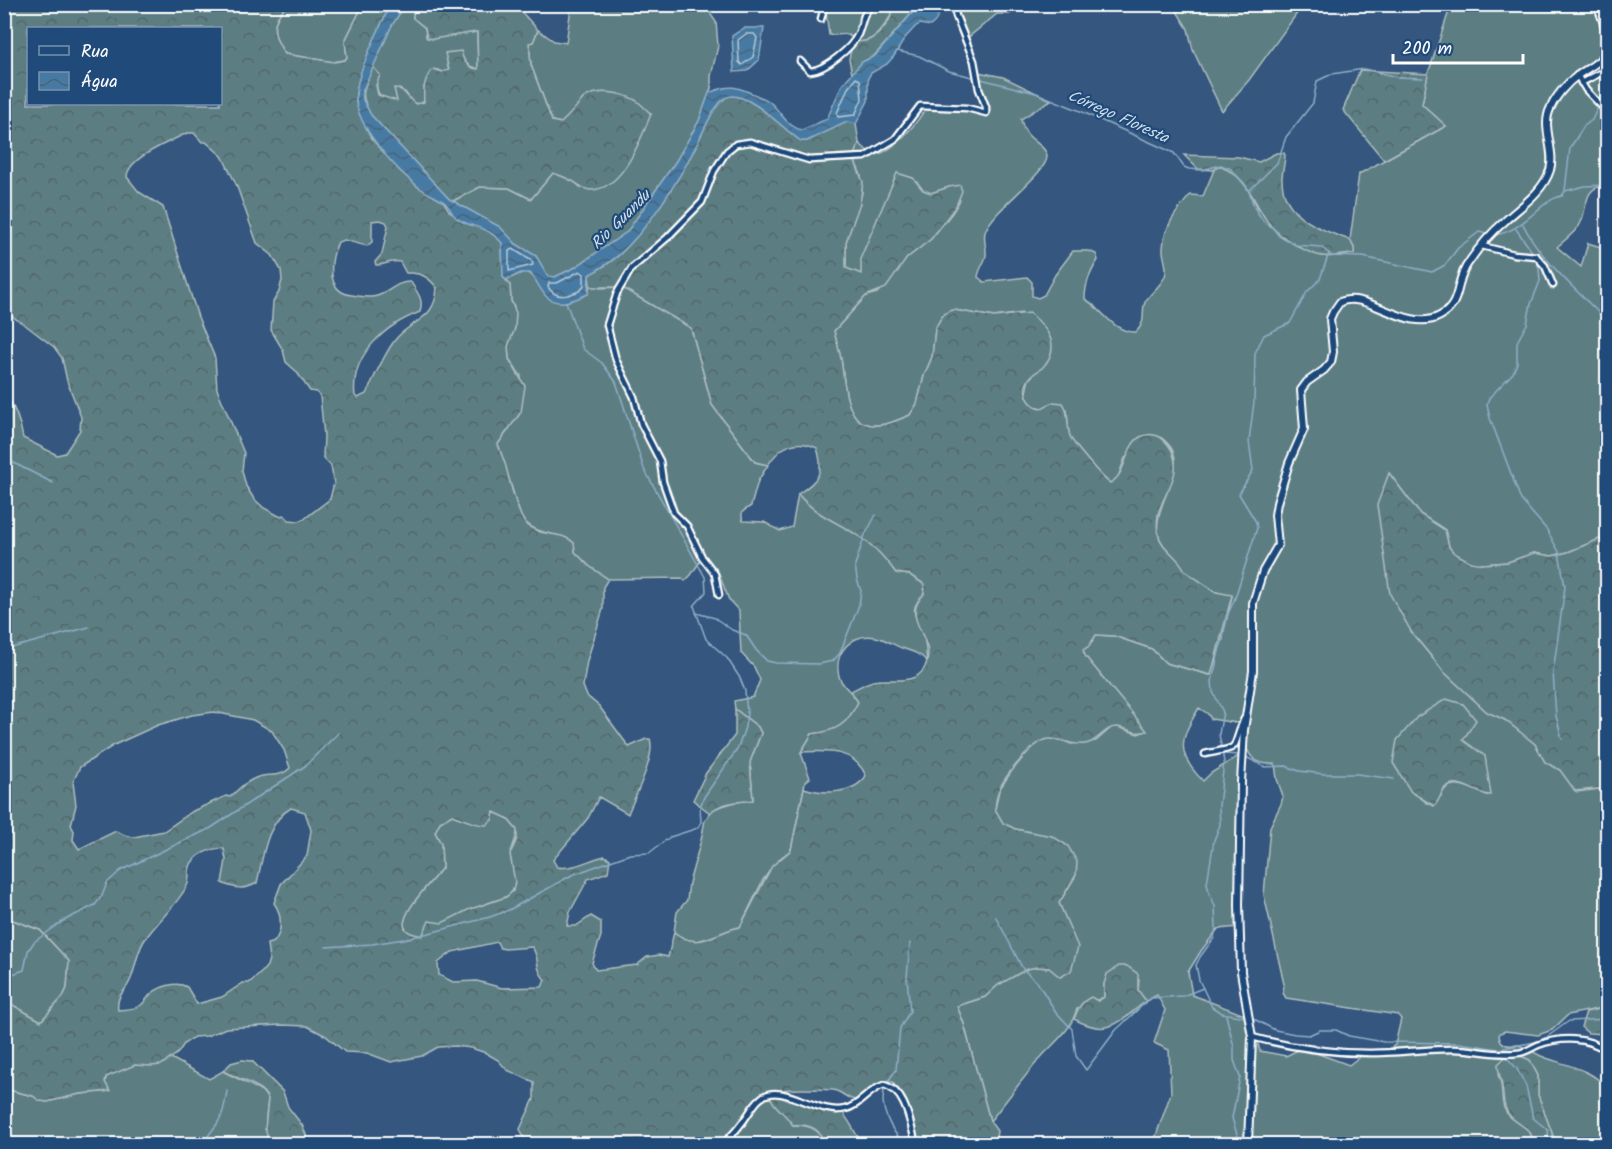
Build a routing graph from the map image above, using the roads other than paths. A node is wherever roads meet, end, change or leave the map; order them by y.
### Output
1 (825, 4) edge
2 (873, 4) edge
3 (953, 4) edge
4 (1597, 4) edge
5 (821, 19) dead end
6 (800, 61) dead end
7 (1608, 69) edge
8 (1577, 75) junction
9 (1581, 83) junction
10 (1608, 113) edge
11 (1482, 246) junction
12 (1553, 285) dead end
13 (719, 595) dead end
14 (1246, 714) junction
15 (1205, 754) dead end
16 (1252, 1037) junction
17 (1608, 1052) edge
18 (723, 1144) edge
19 (916, 1144) edge
20 (1248, 1144) edge

1 - 5 street
2 - 6 street
3 - 13 street
4 - 8 main road
7 - 9 street
8 - 9 street
8 - 11 main road
9 - 10 street
11 - 12 street
11 - 14 main road
14 - 15 street
14 - 16 main road
16 - 17 street
16 - 20 main road
18 - 19 street

